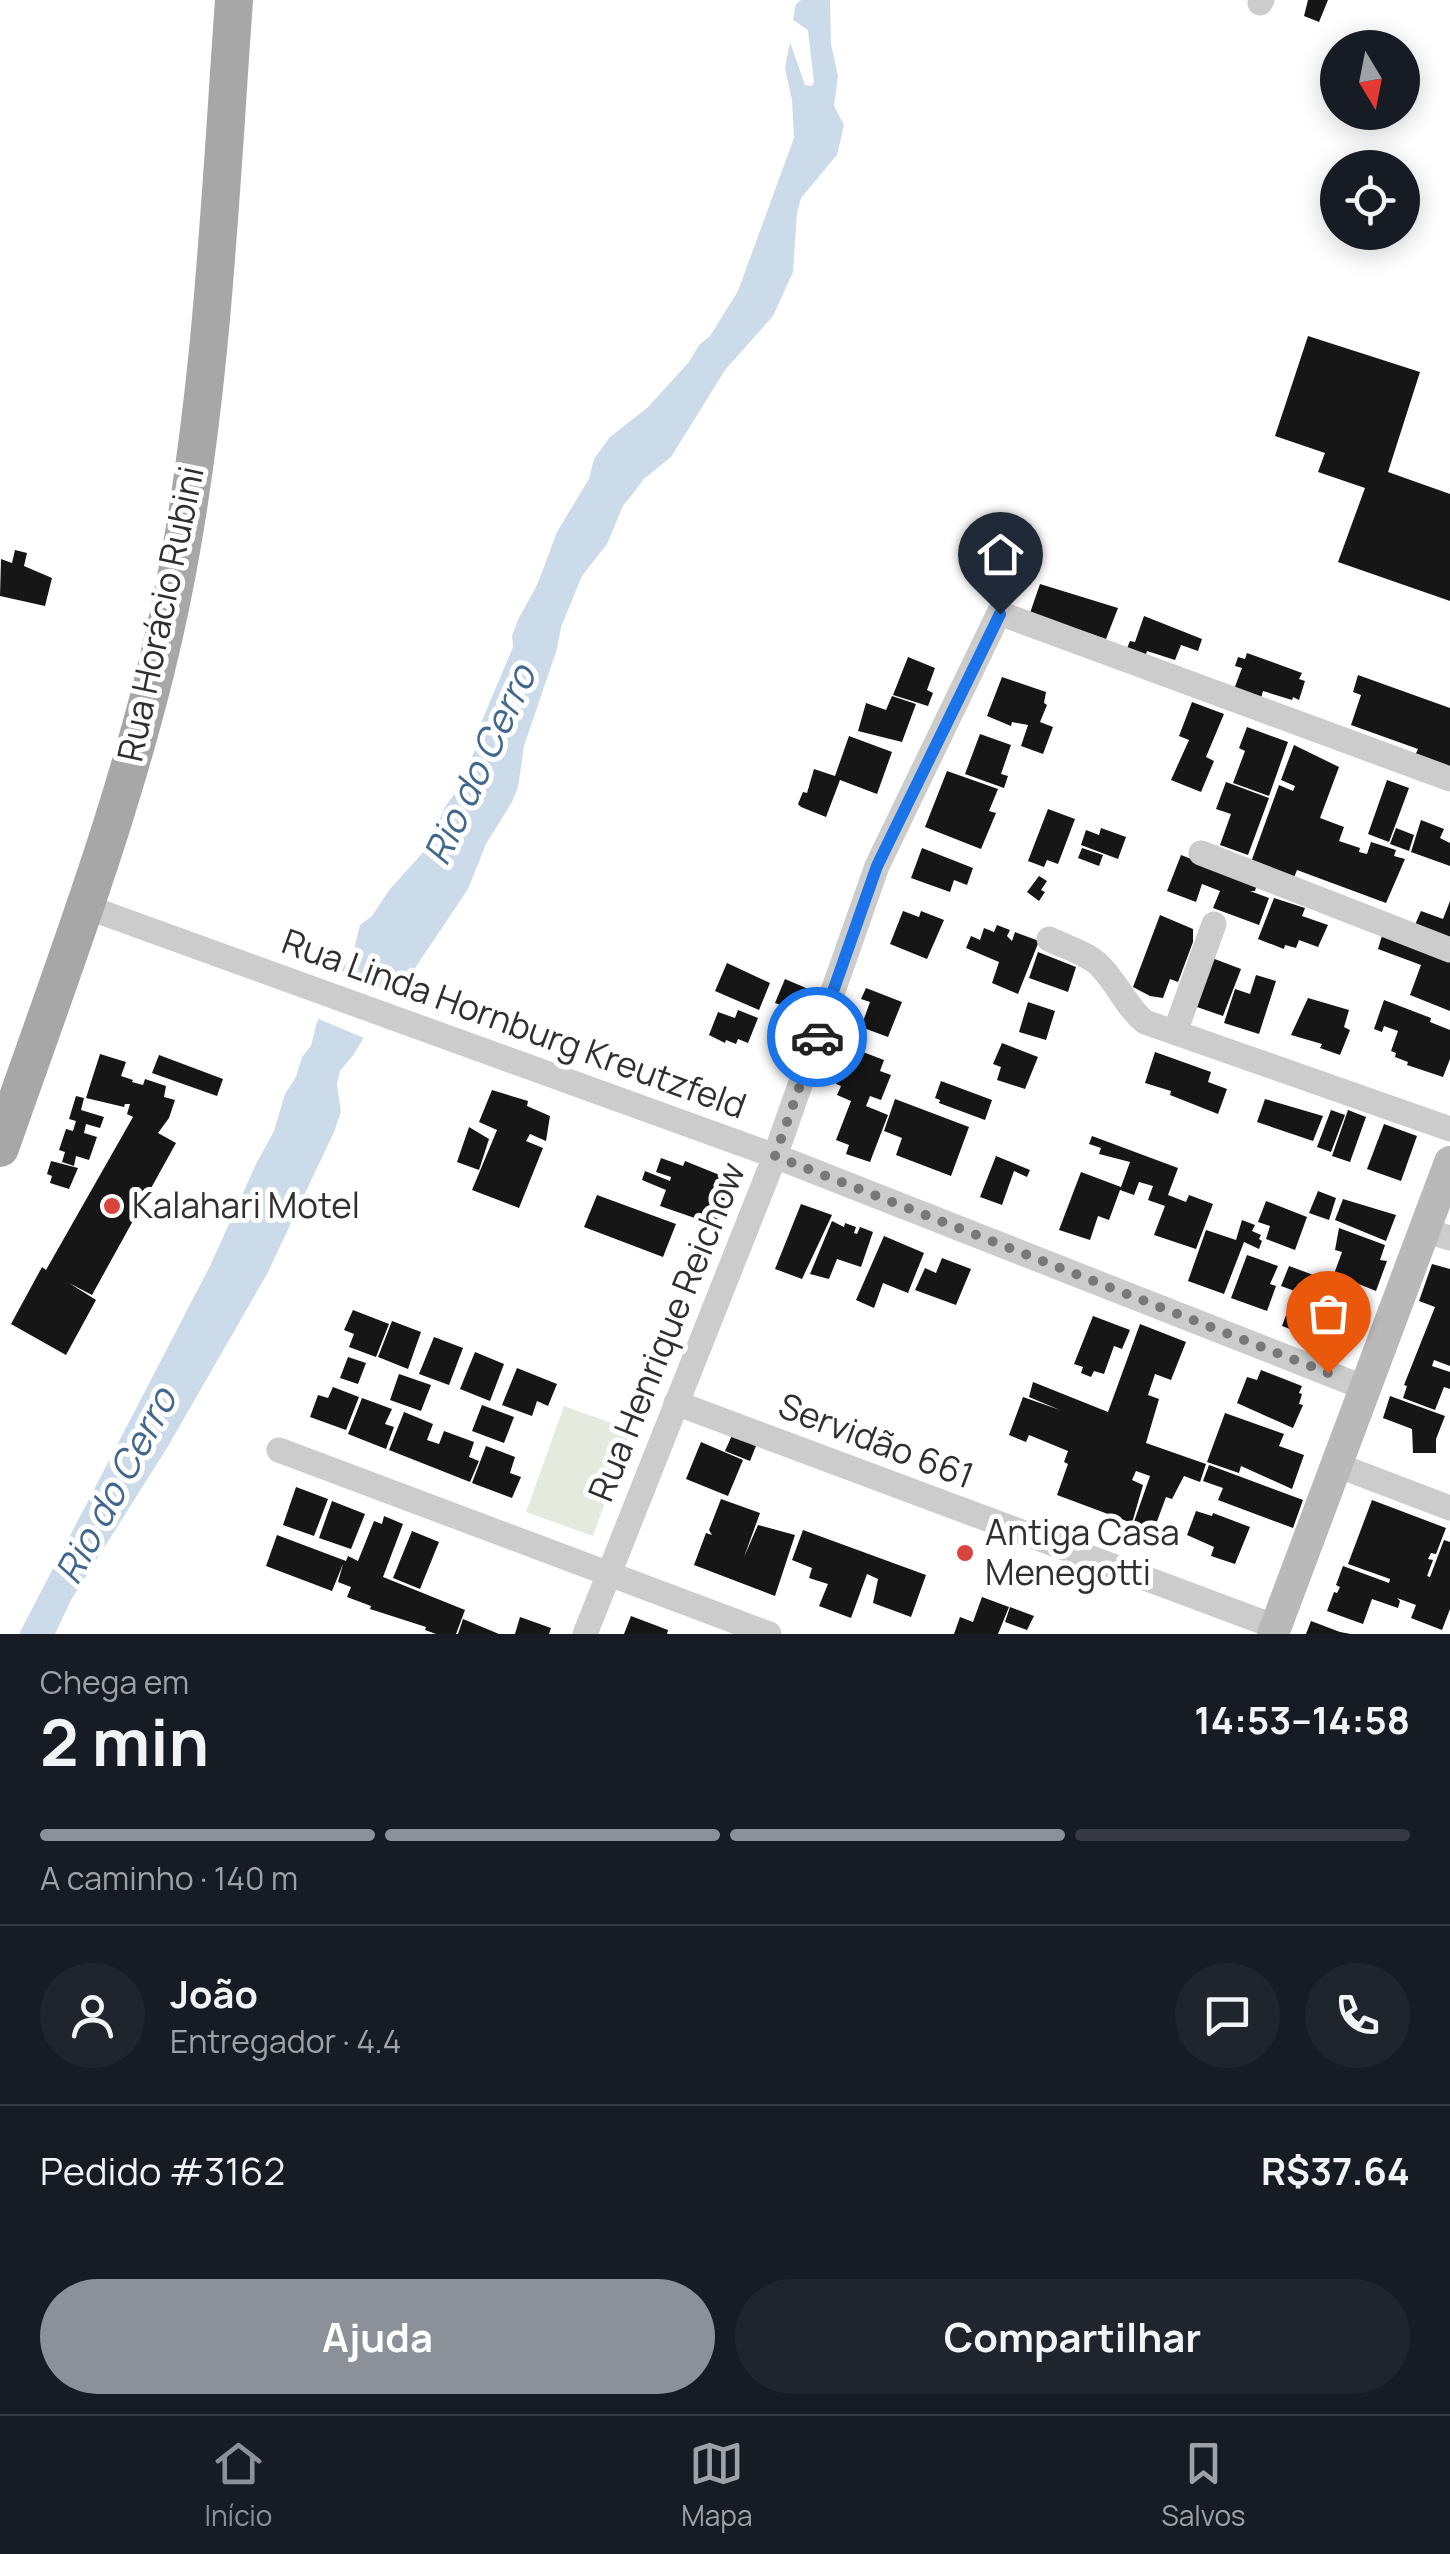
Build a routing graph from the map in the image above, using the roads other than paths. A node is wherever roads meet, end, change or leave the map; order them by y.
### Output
1 (234, 0) edge
2 (1450, 779) edge
3 (1201, 853) dead end
4 (84, 906) junction
5 (1214, 924) dead end
6 (1049, 939) dead end
7 (1450, 950) edge
8 (1175, 1032) junction
9 (1450, 1130) edge
10 (0, 1148) edge
11 (775, 1156) junction
12 (1450, 1162) edge
13 (1438, 1234) edge
14 (1365, 1388) junction
15 (676, 1403) junction
16 (835, 1445) dead end
17 (279, 1450) dead end
18 (1337, 1465) junction
19 (1450, 1508) edge
20 (608, 1574) junction
21 (1277, 1625) edge
22 (585, 1634) edge
23 (769, 1634) edge

1 - 4 main road, Rua Horácio Rubini
2 - 11 street, Rua Henrique Reichow
3 - 7 street
4 - 10 main road, Rua Horácio Rubini
4 - 11 street, Rua Linda Hornburg Kreutzfeld
5 - 8 street
6 - 8 street
8 - 9 street
11 - 14 street, Rua Linda Hornburg Kreutzfeld
11 - 15 street, Rua Henrique Reichow
12 - 13 main road
13 - 14 main road
14 - 18 main road
15 - 20 street, Rua Henrique Reichow
15 - 21 street, Servidão 661
16 - 21 street
17 - 20 street
18 - 19 street
18 - 21 main road
20 - 22 street, Rua Henrique Reichow
20 - 23 street

